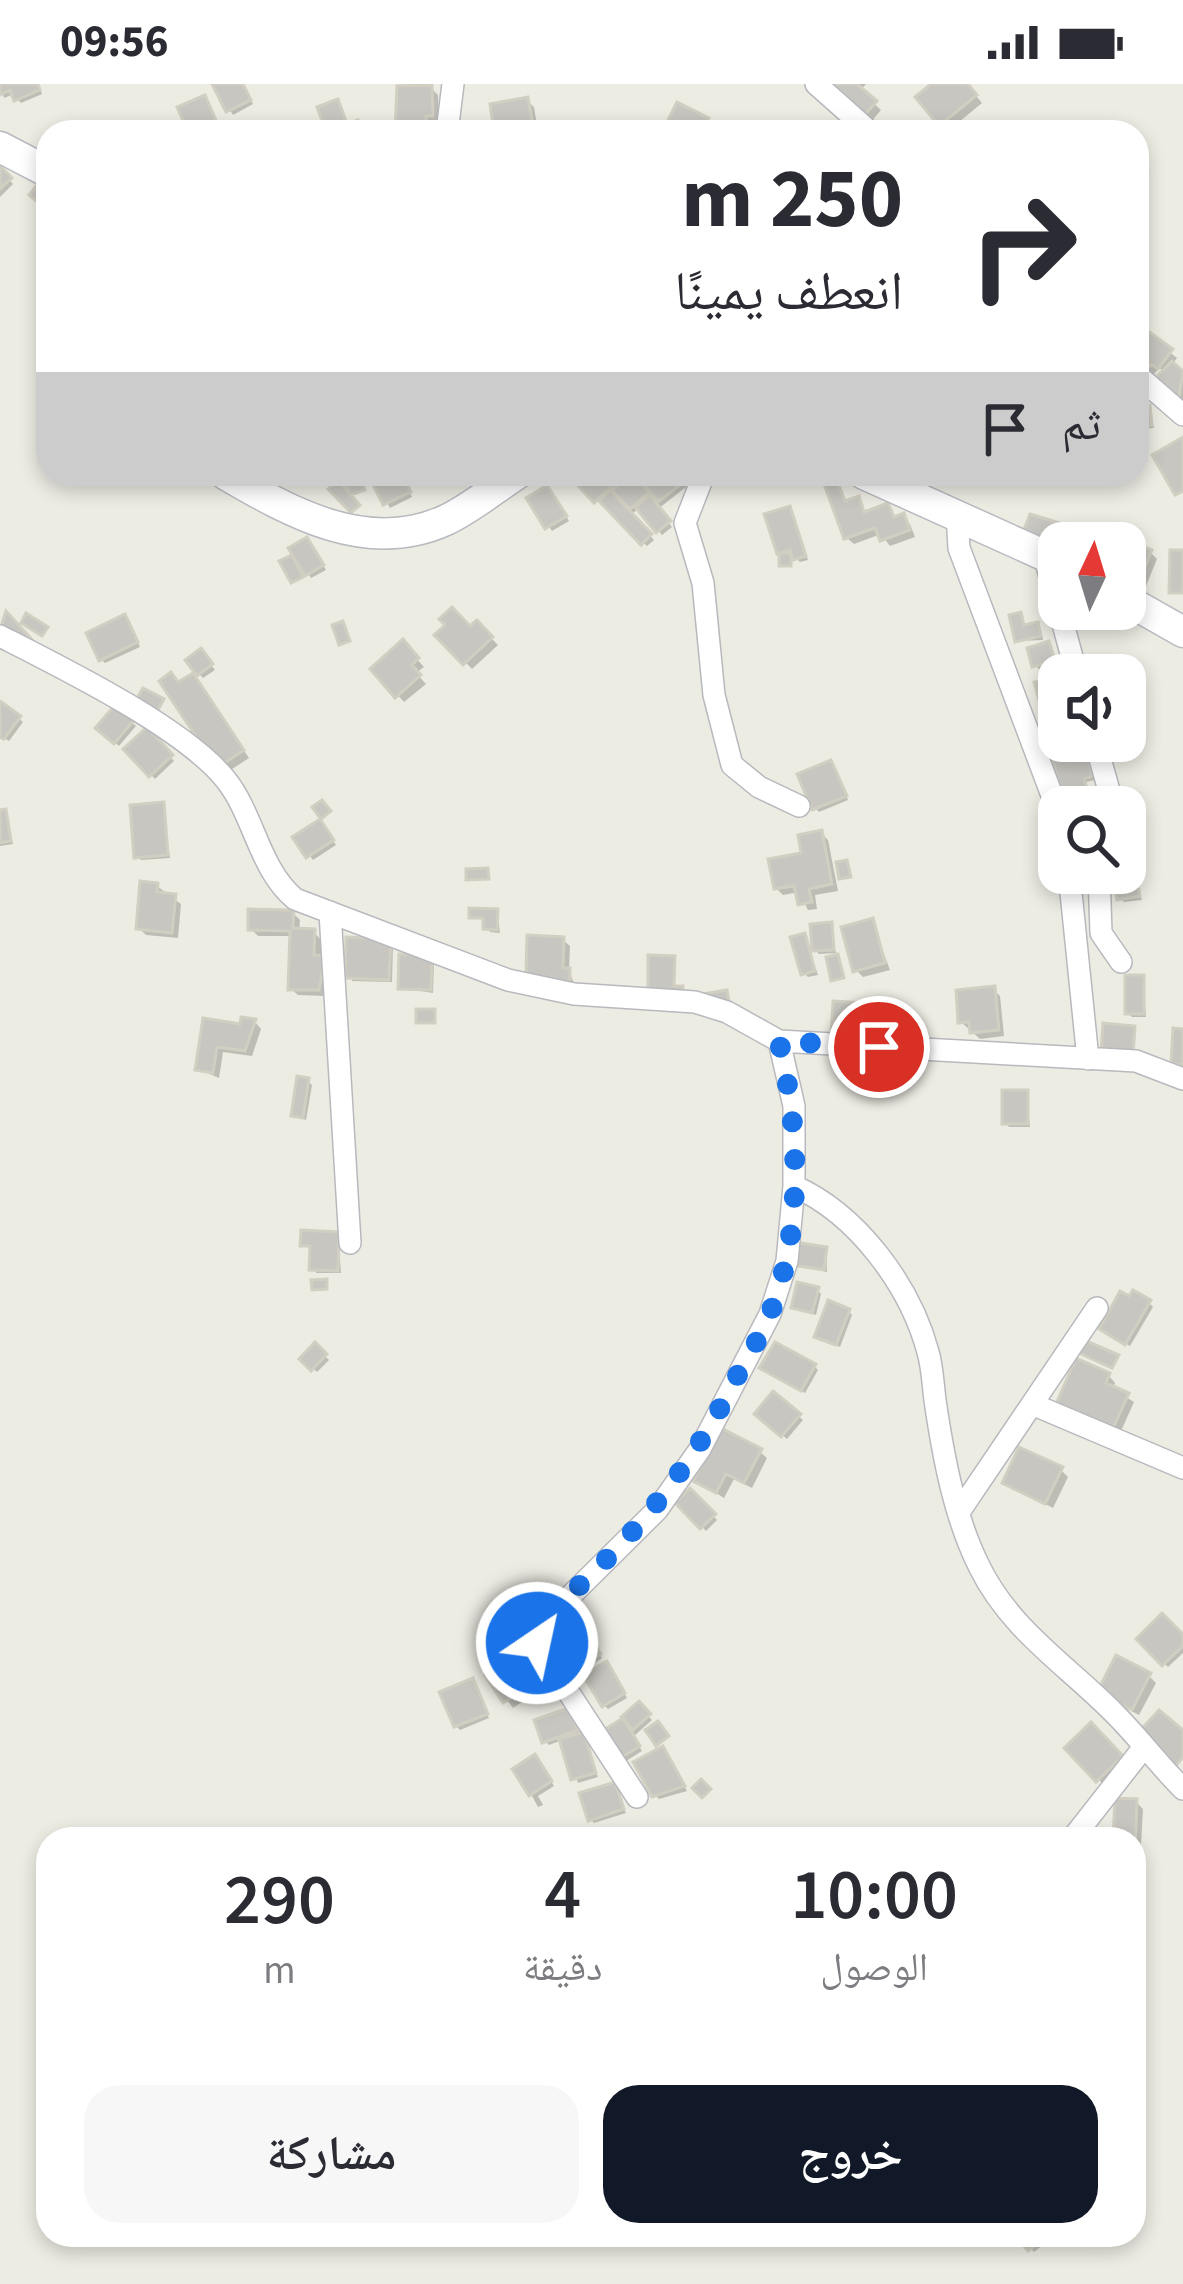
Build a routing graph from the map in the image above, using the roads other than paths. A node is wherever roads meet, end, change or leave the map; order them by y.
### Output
1 (454, 84) edge
2 (816, 84) edge
3 (449, 120) edge
4 (856, 120) edge
5 (0, 147) edge
6 (36, 166) edge
7 (1149, 385) edge
8 (1183, 415) edge
9 (245, 486) edge
10 (498, 486) edge
11 (700, 486) edge
12 (893, 486) edge
13 (957, 513) junction
14 (1038, 552) edge
15 (1146, 611) edge
16 (1183, 632) edge
17 (0, 636) edge
18 (1048, 786) edge
19 (799, 806) dead end
20 (1071, 894) edge
21 (1100, 894) edge
22 (330, 912) junction
23 (1121, 962) dead end
24 (779, 1041) junction
25 (1088, 1059) junction
26 (1183, 1079) edge
27 (794, 1186) junction
28 (350, 1244) dead end
29 (1096, 1308) dead end
30 (1032, 1403) junction
31 (1183, 1468) edge
32 (959, 1512) junction
33 (1144, 1747) junction
34 (1183, 1789) edge
35 (637, 1797) dead end
36 (1081, 1827) edge

1 - 3 street
2 - 4 street
5 - 6 main road
7 - 8 street
9 - 10 main road
11 - 19 street
12 - 13 main road
13 - 14 main road
13 - 18 street
15 - 16 main road
17 - 22 street
20 - 25 street
21 - 23 street
22 - 24 street
22 - 28 street
24 - 25 street
24 - 27 street
25 - 26 street
27 - 32 street
27 - 35 street
29 - 30 street
30 - 31 street
30 - 32 street
32 - 33 street
33 - 34 street
33 - 36 street

